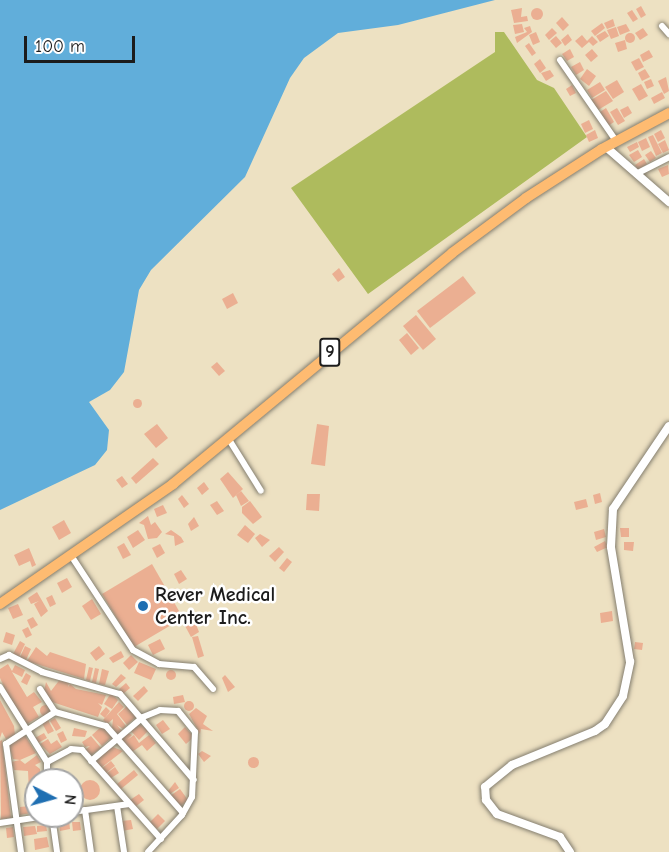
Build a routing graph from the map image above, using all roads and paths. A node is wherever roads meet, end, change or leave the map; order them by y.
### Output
1 (662, 26) dead end
2 (669, 34) edge
3 (560, 60) dead end
4 (669, 112) edge
5 (616, 141) junction
6 (606, 147) junction
7 (669, 157) edge
8 (636, 174) junction
9 (669, 202) edge
10 (669, 426) edge
11 (228, 438) junction
12 (261, 491) dead end
13 (72, 557) junction
14 (0, 604) edge
15 (0, 660) edge
16 (0, 687) edge
17 (40, 689) dead end
18 (213, 689) dead end
19 (55, 712) junction
20 (143, 717) junction
21 (28, 730) junction
22 (117, 739) junction
23 (91, 761) junction
24 (47, 762) junction
25 (47, 768) edge
26 (194, 780) junction
27 (129, 804) junction
28 (117, 806) junction
29 (85, 810) joint
30 (183, 813) junction
31 (24, 820) edge
32 (17, 821) junction
33 (0, 823) edge
34 (54, 828) edge
35 (160, 838) junction
36 (21, 852) edge
37 (57, 852) edge
38 (91, 852) edge
39 (123, 852) edge
40 (148, 852) edge
41 (570, 852) edge

1 - 2 street
3 - 5 street
4 - 5 highway, 9
5 - 6 highway, 9
6 - 8 street
6 - 11 highway, 9
7 - 8 street
8 - 9 street
10 - 41 street
11 - 12 street
11 - 13 highway, 9
13 - 14 highway, 9
13 - 18 street
15 - 20 street
16 - 21 street
17 - 19 street
19 - 21 street
19 - 22 street
20 - 22 street
20 - 26 street
20 - 26 street
21 - 24 street
21 - 32 street
22 - 23 street
22 - 30 street
23 - 24 street
23 - 27 street
24 - 25 street
26 - 30 street
27 - 28 street
27 - 35 street
28 - 29 street
28 - 39 street
29 - 38 street
30 - 35 street
31 - 32 street
32 - 33 street
32 - 36 street
34 - 37 street
35 - 40 street

